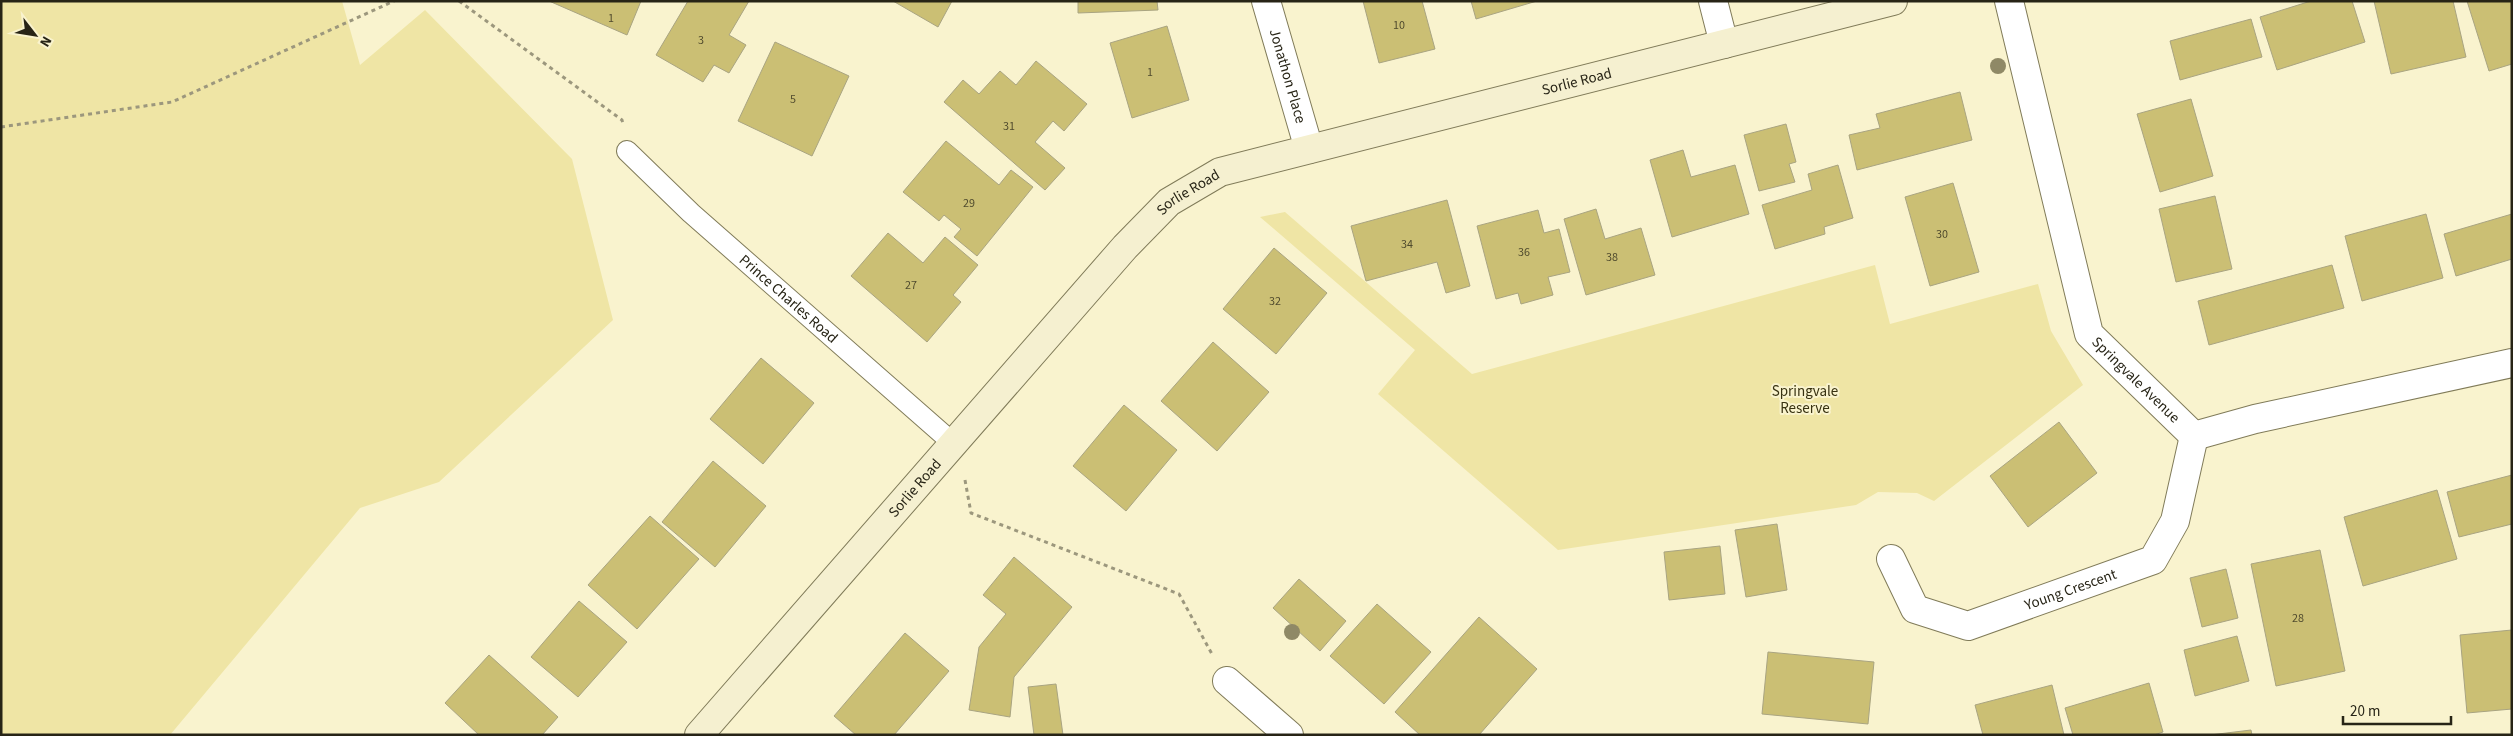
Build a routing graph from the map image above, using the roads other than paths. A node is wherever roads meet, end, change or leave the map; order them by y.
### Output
1 (1266, 1) edge
2 (1713, 1) edge
3 (1893, 1) edge
4 (2009, 1) edge
5 (1724, 44) junction
6 (1309, 148) junction
7 (627, 151) road end
8 (2512, 363) edge
9 (2194, 436) junction
10 (954, 444) junction
11 (1891, 559) dead end
12 (1227, 681) dead end
13 (699, 735) edge
14 (1290, 735) edge

1 - 6 street, Jonathon Place
2 - 5 street
3 - 5 street, Sorlie Road
4 - 9 street, Springvale Avenue
5 - 6 street, Sorlie Road
6 - 10 street, Sorlie Road
7 - 10 lane, Prince Charles Road
8 - 9 street
9 - 11 street, Young Crescent
10 - 13 street, Sorlie Road
12 - 14 street

